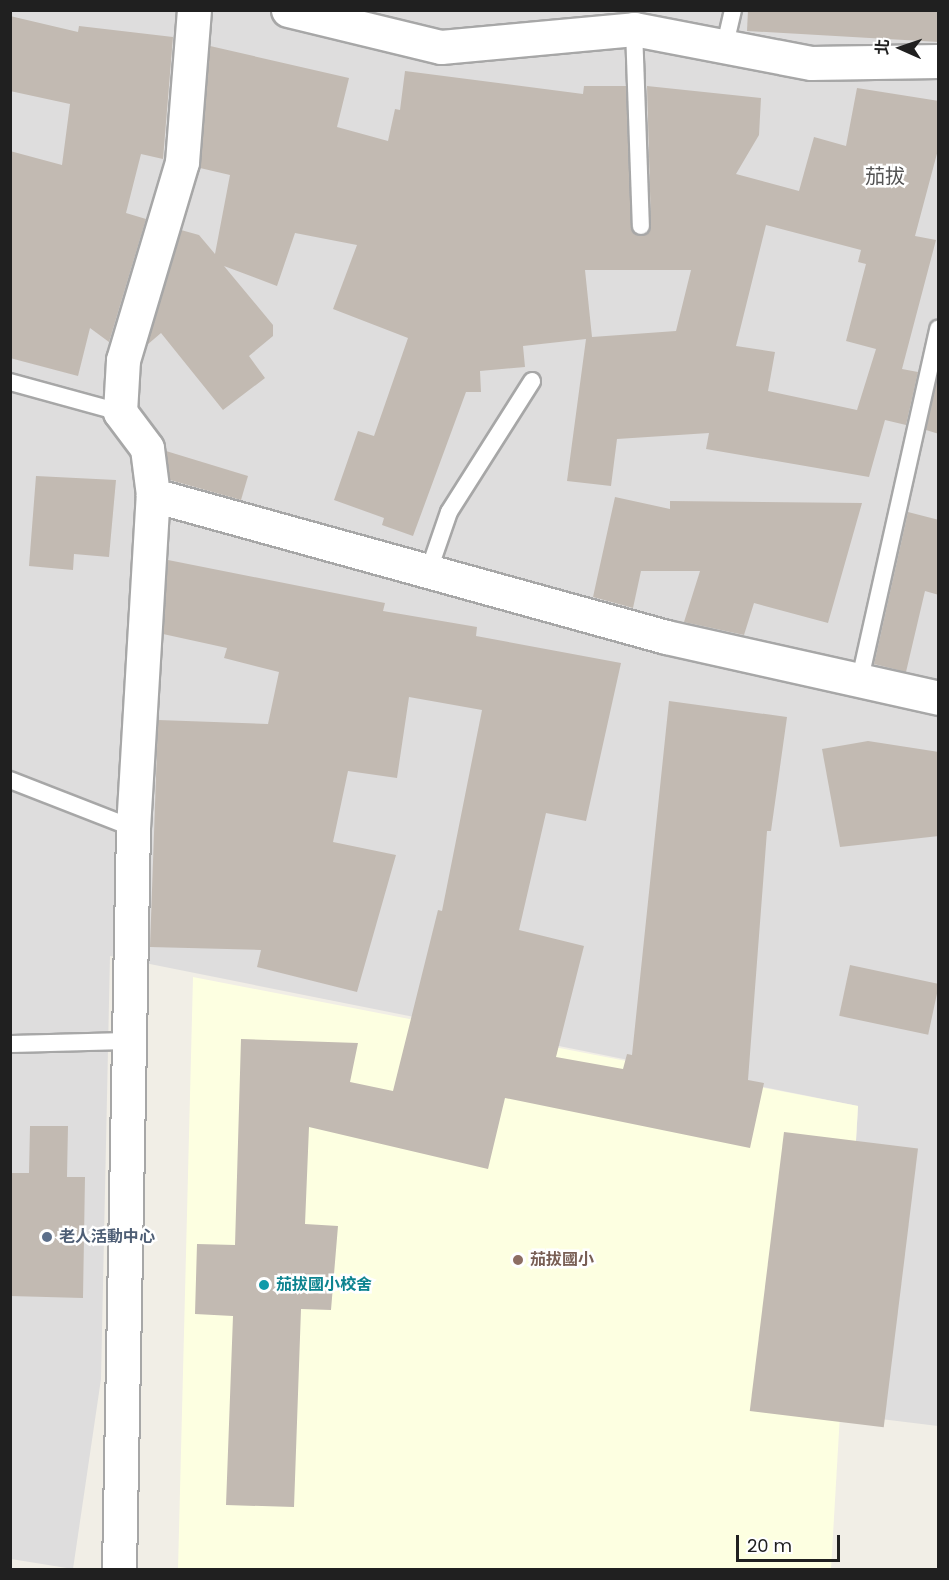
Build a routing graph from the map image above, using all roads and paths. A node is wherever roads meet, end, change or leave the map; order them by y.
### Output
1 (194, 10) edge
2 (288, 10) edge
3 (733, 10) edge
4 (634, 29) junction
5 (724, 49) junction
6 (939, 61) edge
7 (641, 226) dead end
8 (939, 329) edge
9 (532, 381) dead end
10 (10, 382) edge
11 (120, 412) junction
12 (153, 495) junction
13 (429, 570) junction
14 (860, 679) junction
15 (939, 698) edge
16 (10, 780) edge
17 (133, 828) junction
18 (128, 1041) junction
19 (10, 1044) edge
20 (119, 1569) edge

1 - 11 street
2 - 4 street
3 - 5 lane
4 - 5 street
4 - 7 lane
5 - 6 street
8 - 14 lane
9 - 13 lane
10 - 11 lane
11 - 12 street
12 - 13 street
12 - 17 street
13 - 14 street
14 - 15 street
16 - 17 lane
17 - 18 street
18 - 19 lane
18 - 20 street

